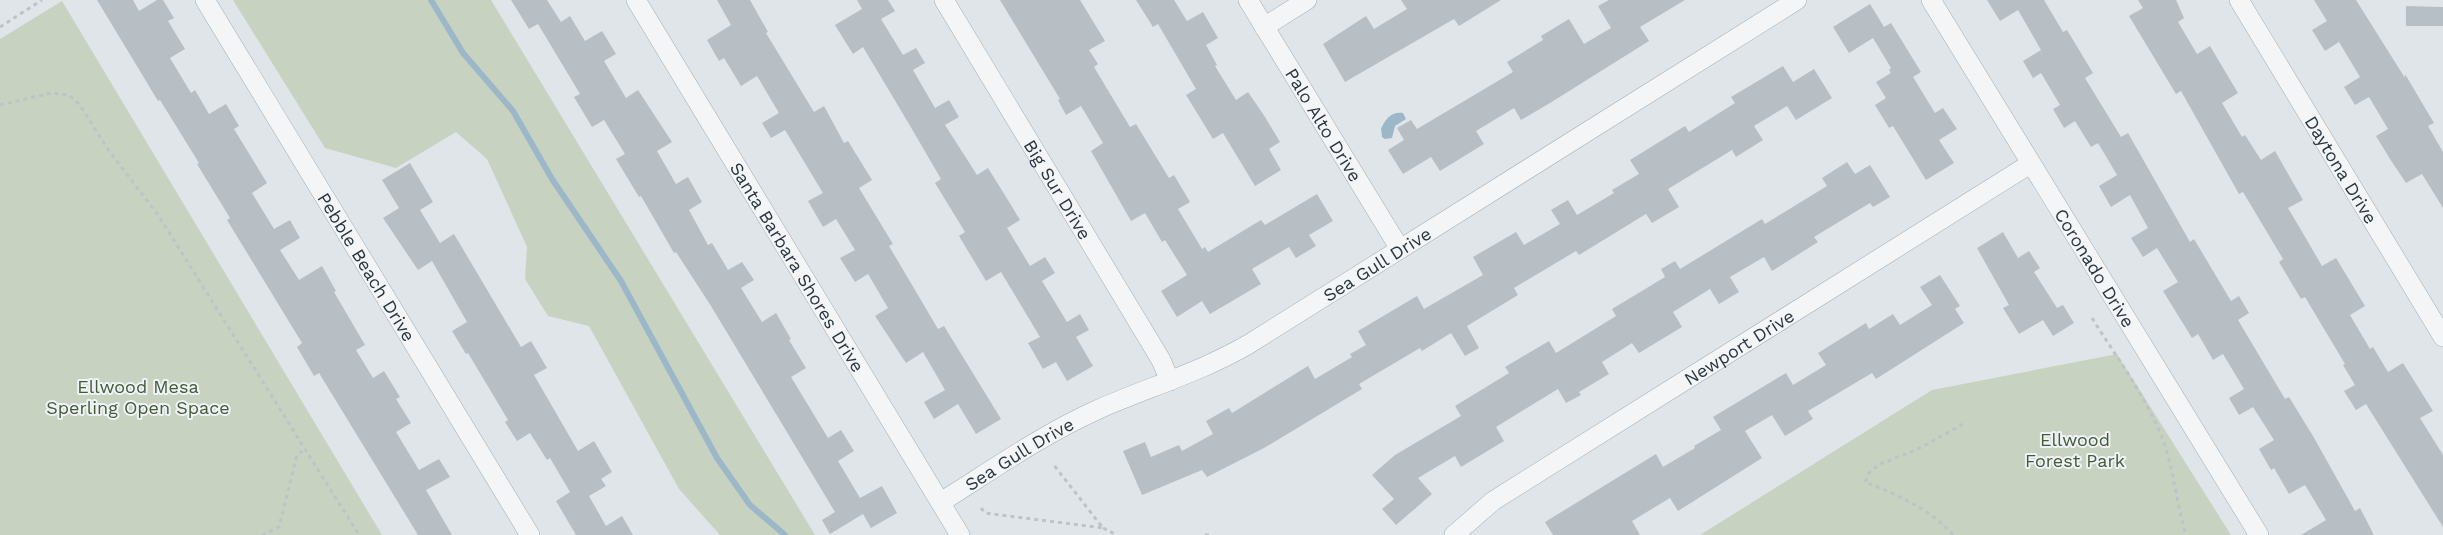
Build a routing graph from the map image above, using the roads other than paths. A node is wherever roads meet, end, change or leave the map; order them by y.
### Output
1 (205, 0) edge
2 (636, 0) edge
3 (944, 0) edge
4 (1248, 0) edge
5 (1307, 0) edge
6 (1797, 0) edge
7 (1931, 0) edge
8 (2239, 0) edge
9 (1264, 27) junction
10 (2030, 164) junction
11 (1400, 250) junction
12 (2443, 337) edge
13 (1170, 381) junction
14 (940, 502) junction
15 (530, 535) edge
16 (960, 535) edge
17 (1454, 535) edge
18 (2259, 535) edge

1 - 15 street, Pebble Beach Drive
2 - 14 street, Santa Barbara Shores Drive
3 - 13 street, Big Sur Drive
4 - 9 street, Palo Alto Drive
5 - 9 street
6 - 11 street, Sea Gull Drive
7 - 10 street, Coronado Drive
8 - 12 street, Daytona Drive
9 - 11 street, Palo Alto Drive
10 - 17 street, Newport Drive
10 - 18 street, Coronado Drive
11 - 13 street, Sea Gull Drive
13 - 14 street, Sea Gull Drive
14 - 16 street, Santa Barbara Shores Drive

